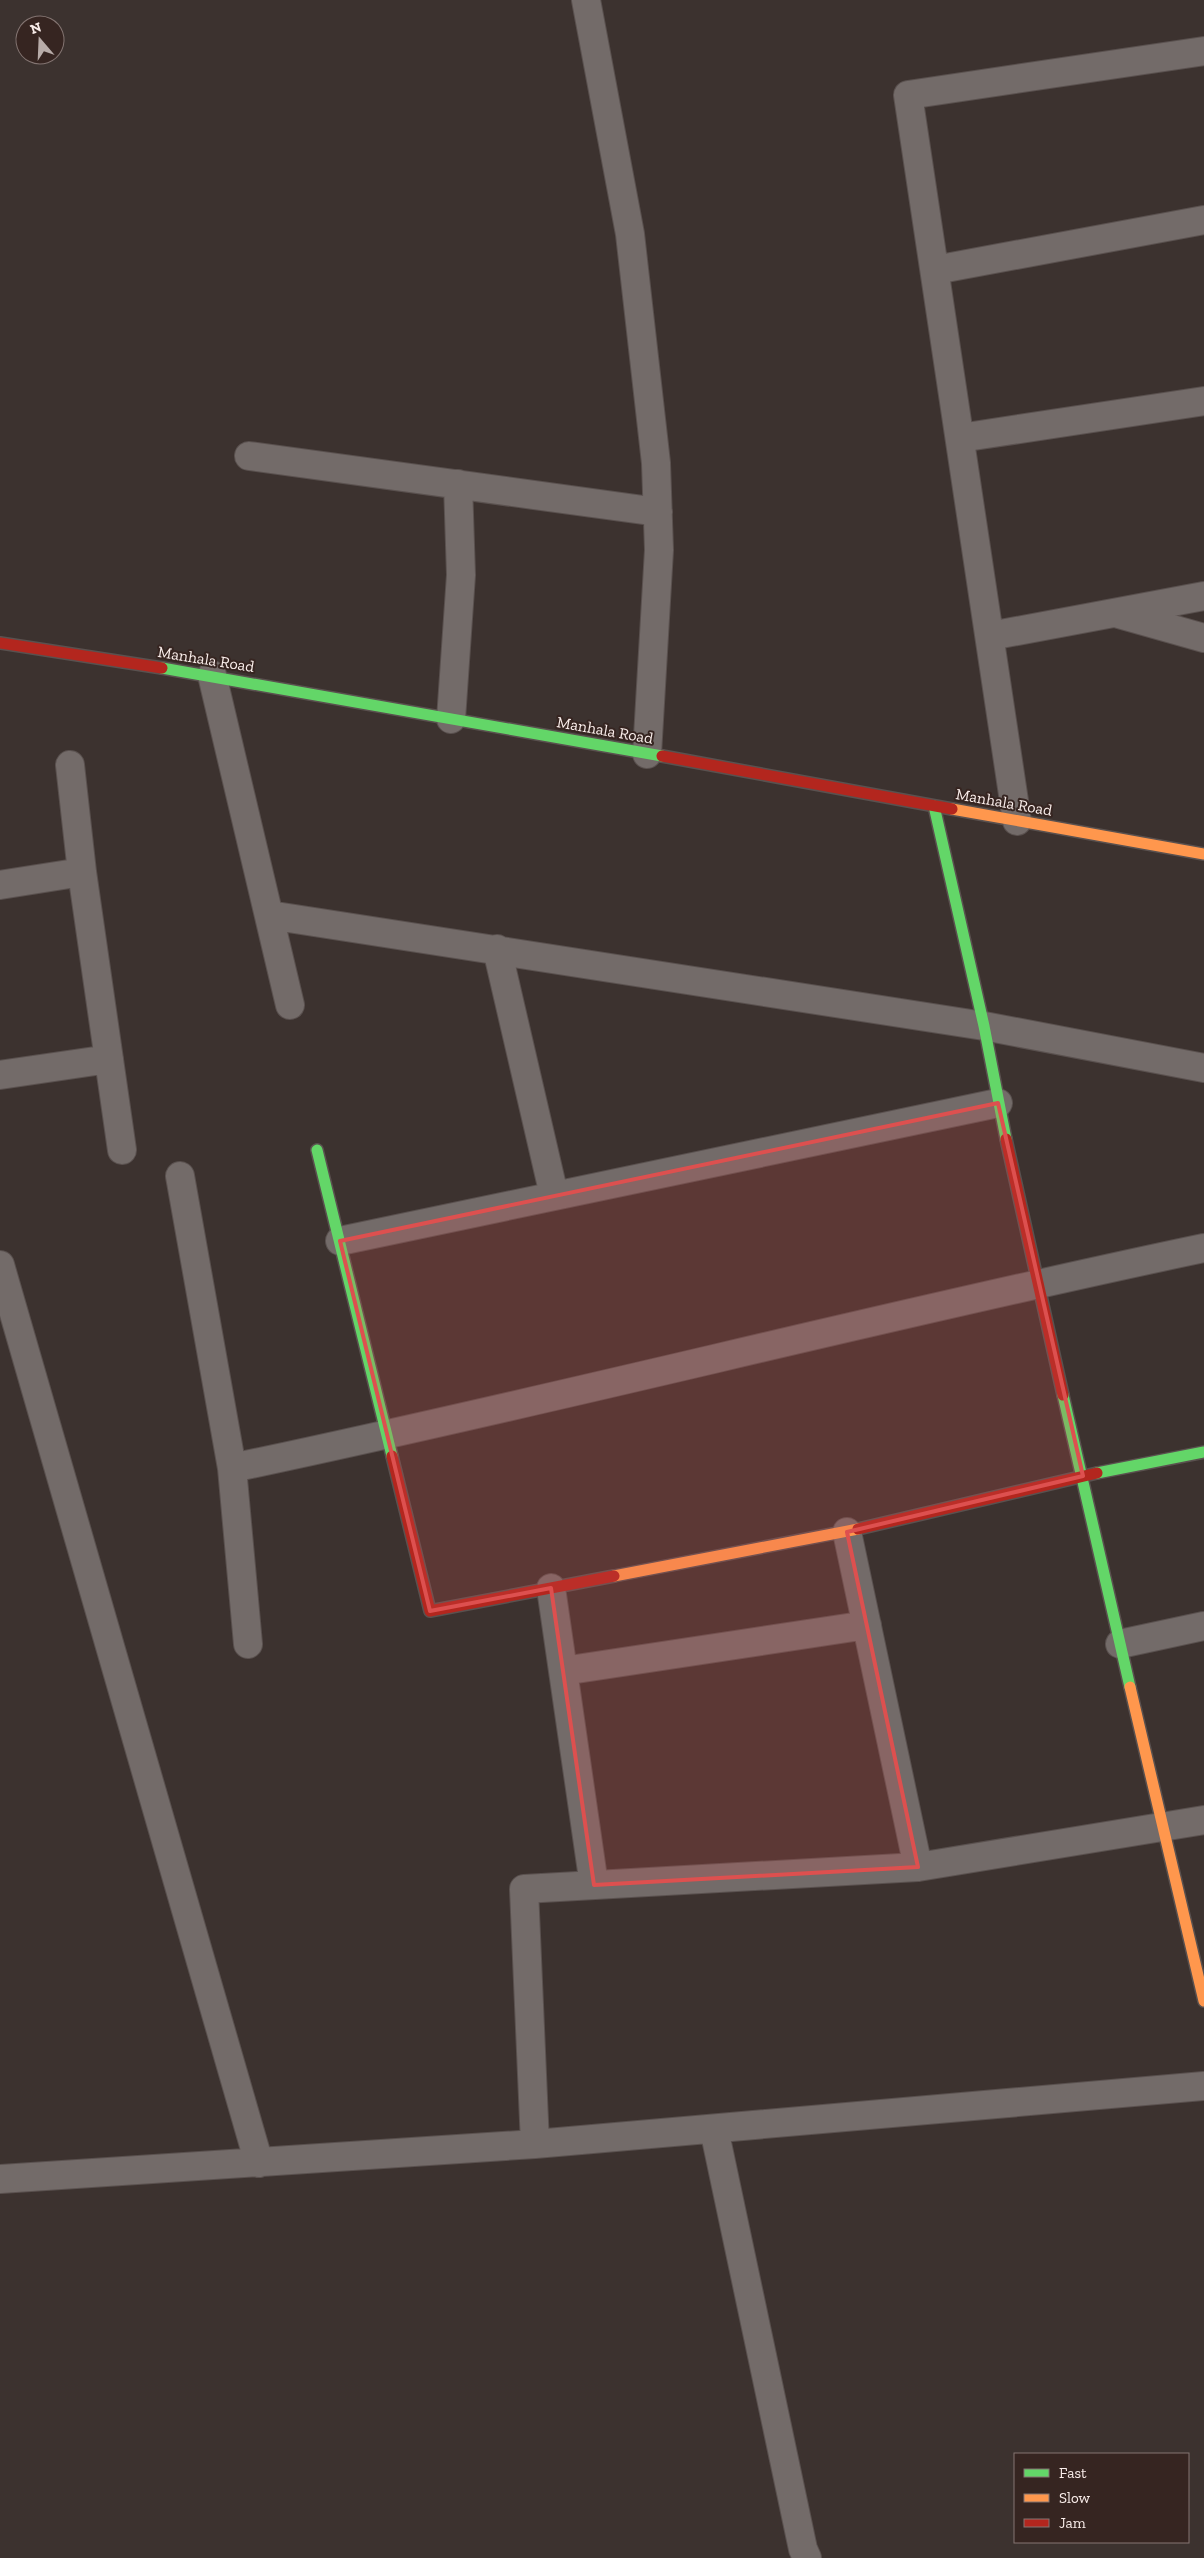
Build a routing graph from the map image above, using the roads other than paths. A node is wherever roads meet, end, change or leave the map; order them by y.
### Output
1 (586, 0) edge
2 (1204, 51) edge
3 (1204, 220) edge
4 (934, 270) junction
5 (1204, 402) edge
6 (960, 438) junction
7 (249, 456) dead end
8 (458, 484) junction
9 (658, 512) junction
10 (1204, 596) edge
11 (1112, 613) junction
12 (990, 636) junction
13 (1204, 638) edge
14 (0, 643) edge
15 (212, 675) junction
16 (451, 719) junction
17 (647, 754) junction
18 (70, 765) dead end
19 (934, 806) junction
20 (1017, 821) junction
21 (1204, 854) edge
22 (82, 872) junction
23 (0, 886) edge
24 (269, 916) junction
25 (497, 949) junction
26 (290, 1005) dead end
27 (984, 1026) junction
28 (109, 1060) junction
29 (1204, 1068) edge
30 (0, 1075) edge
31 (998, 1103) junction
32 (122, 1150) dead end
33 (317, 1150) dead end
34 (180, 1176) dead end
35 (554, 1196) junction
36 (340, 1241) junction
37 (1204, 1248) edge
38 (0, 1265) edge
39 (1038, 1283) junction
40 (388, 1435) junction
41 (1204, 1452) edge
42 (232, 1468) junction
43 (1083, 1476) junction
44 (847, 1532) junction
45 (551, 1588) junction
46 (867, 1626) junction
47 (1204, 1626) edge
48 (248, 1644) dead end
49 (1120, 1644) junction
50 (563, 1671) junction
51 (1204, 1820) edge
52 (1162, 1828) junction
53 (918, 1867) junction
54 (594, 1885) junction
55 (1204, 2001) edge
56 (1204, 2086) edge
57 (714, 2129) junction
58 (535, 2144) junction
59 (259, 2163) junction
60 (0, 2179) edge
61 (807, 2558) edge

1 - 9 street
2 - 4 street
3 - 4 street
4 - 6 street
5 - 6 street
6 - 12 street
7 - 8 street
8 - 9 street
8 - 16 street
9 - 17 street
10 - 11 street
11 - 12 street
11 - 13 street
12 - 20 street
14 - 15 street, Manhala Road
15 - 16 street, Manhala Road
15 - 24 street
16 - 17 street, Manhala Road
17 - 19 street, Manhala Road
18 - 22 street
19 - 20 street, Manhala Road
19 - 27 street
20 - 21 street, Manhala Road
22 - 23 street
22 - 28 street
24 - 25 street
24 - 26 street
25 - 27 street
25 - 35 street
27 - 29 street
27 - 31 street
28 - 30 street
28 - 32 street
31 - 35 street
31 - 39 street
33 - 36 street
34 - 42 street
35 - 36 street
36 - 40 street
37 - 39 street
38 - 59 street
39 - 40 street
39 - 43 street
40 - 42 street
40 - 45 street
41 - 43 street
42 - 48 street
43 - 44 street
43 - 49 street
44 - 45 street
44 - 46 street
45 - 50 street
46 - 50 street
46 - 53 street
47 - 49 street
49 - 52 street
50 - 54 street
51 - 52 street
52 - 53 street
52 - 55 street
53 - 54 street
54 - 58 street
56 - 57 street
57 - 58 street
57 - 61 street
58 - 59 street
59 - 60 street

